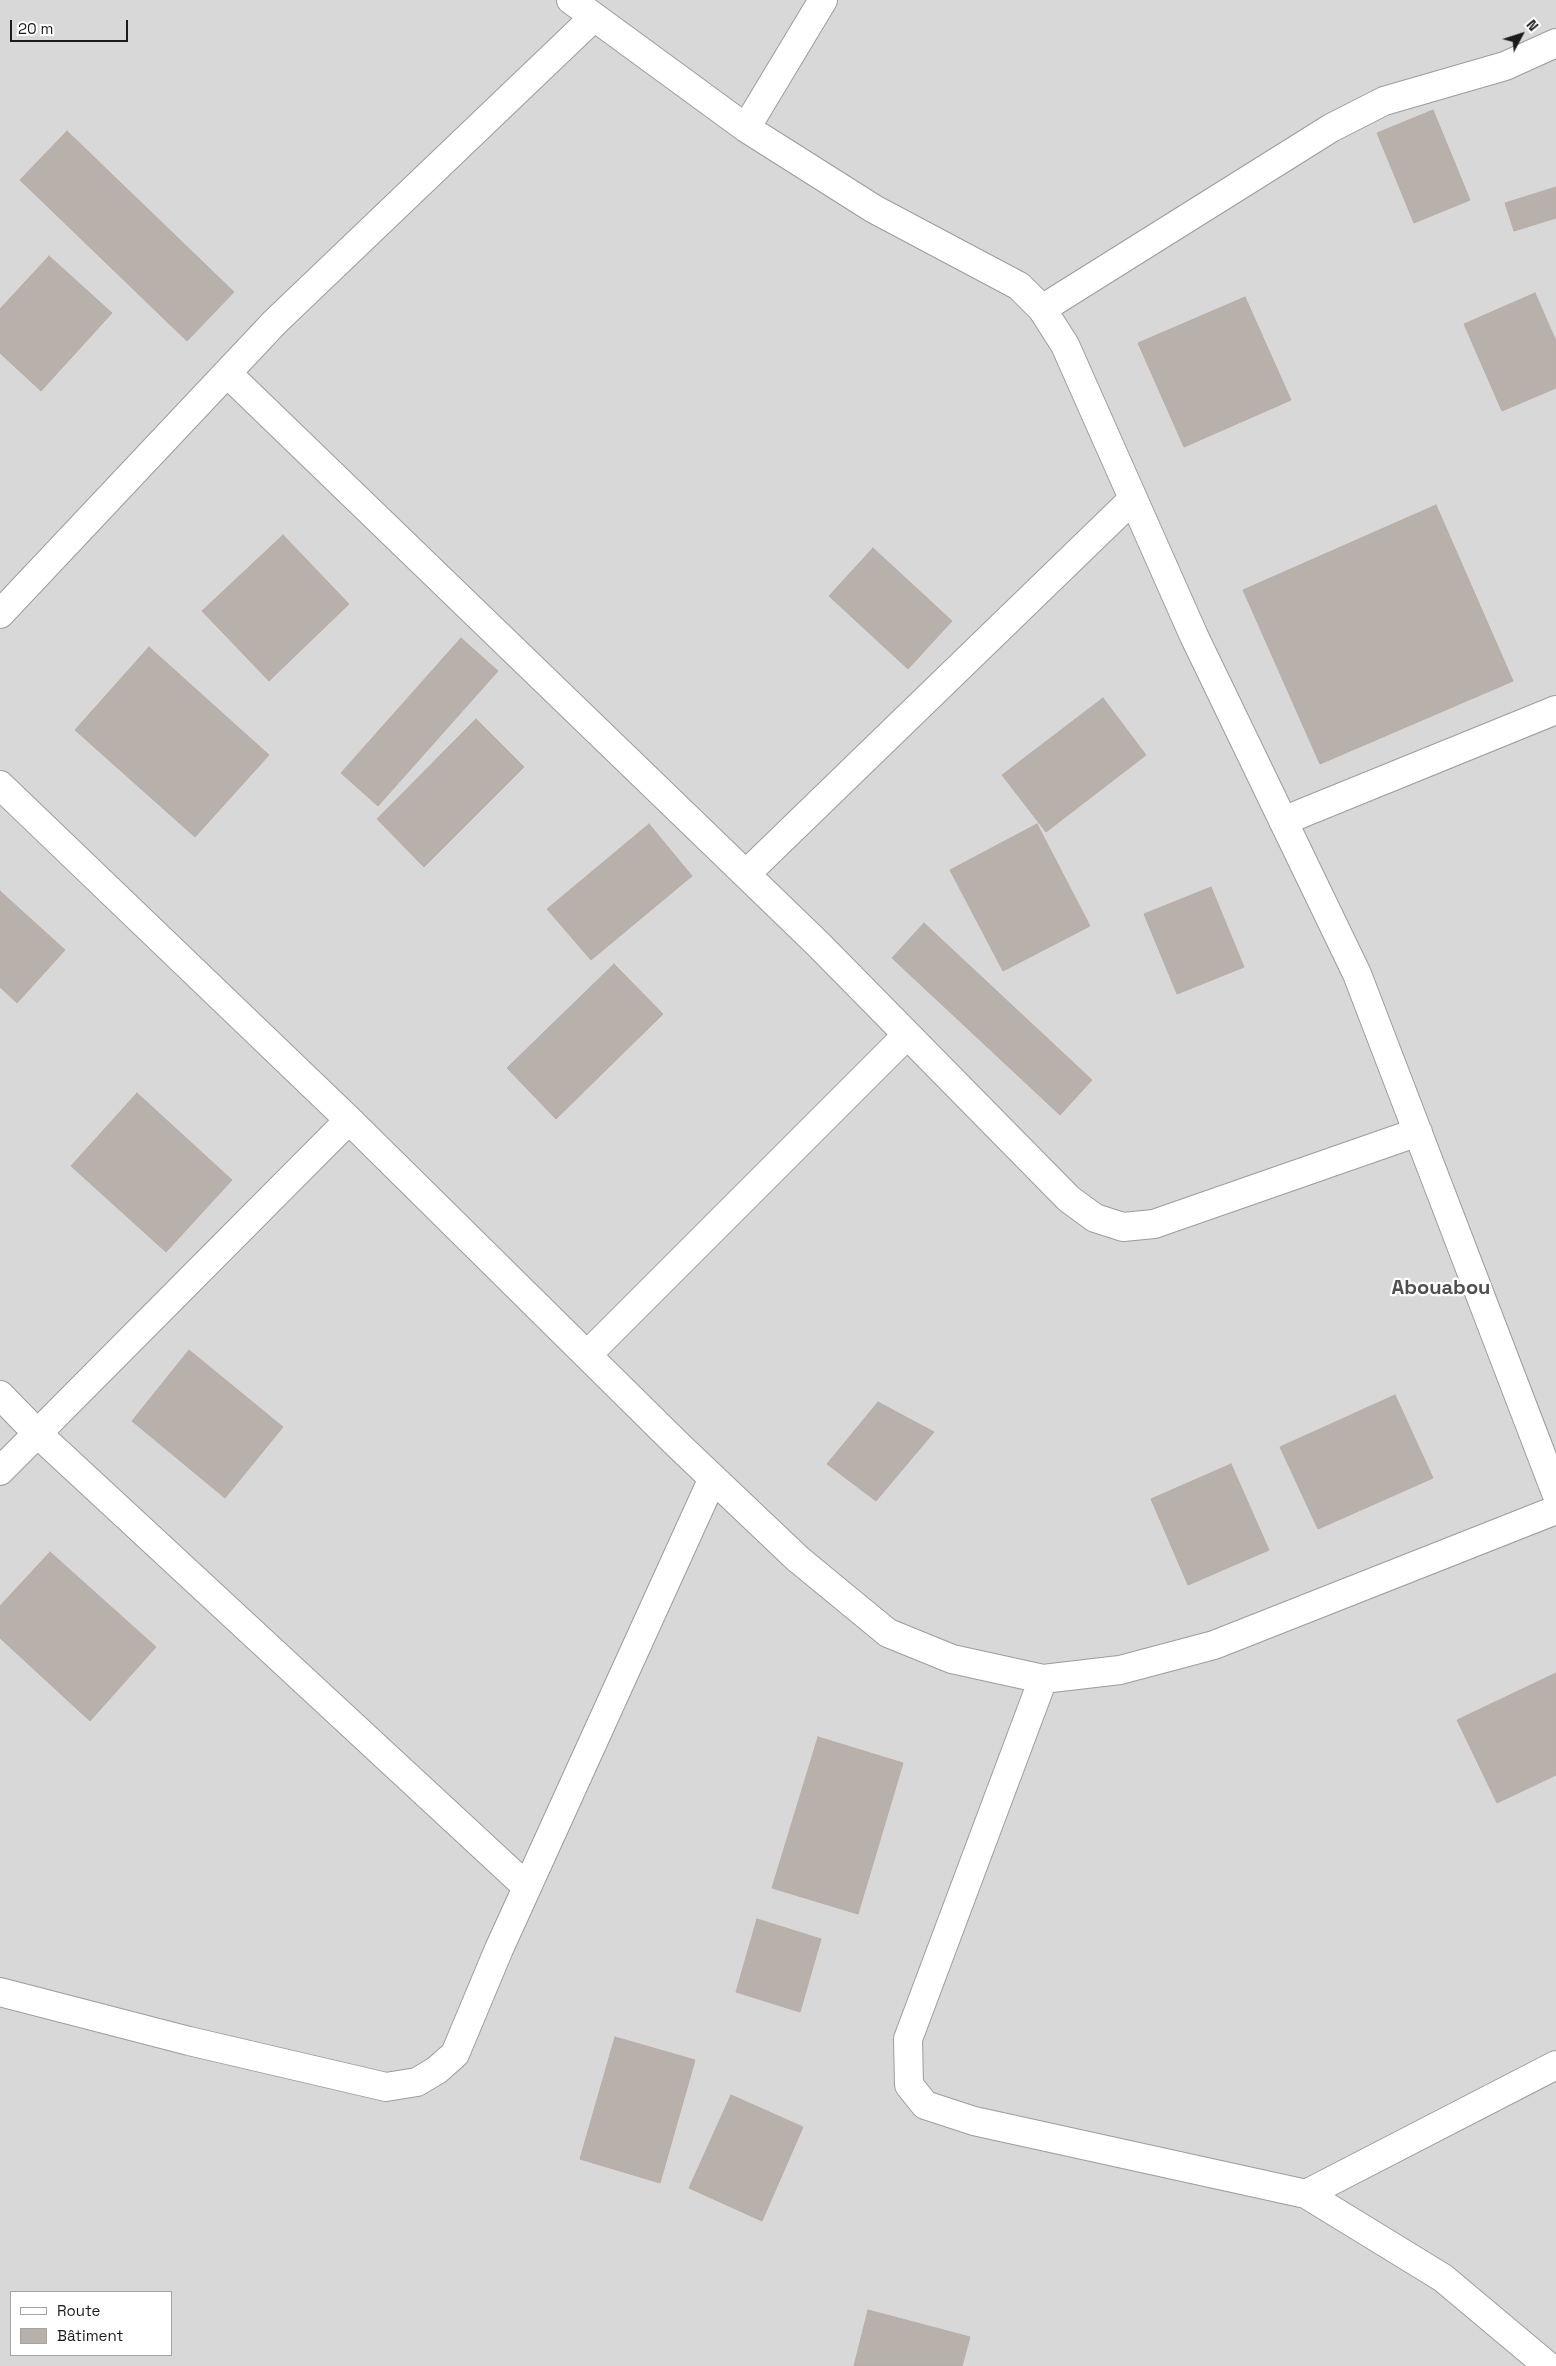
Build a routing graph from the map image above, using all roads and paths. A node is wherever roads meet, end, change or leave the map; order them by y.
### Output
1 (571, 0) edge
2 (823, 0) edge
3 (593, 18) junction
4 (1556, 43) edge
5 (746, 128) junction
6 (1042, 309) junction
7 (227, 373) junction
8 (1133, 499) junction
9 (0, 614) edge
10 (1556, 710) edge
11 (0, 784) edge
12 (1284, 821) junction
13 (746, 874) junction
14 (907, 1035) junction
15 (349, 1120) junction
16 (1418, 1132) junction
17 (587, 1354) junction
18 (0, 1395) edge
19 (37, 1433) junction
20 (0, 1471) edge
21 (713, 1478) junction
22 (1556, 1493) edge
23 (1556, 1510) edge
24 (1043, 1679) junction
25 (527, 1886) junction
26 (0, 1992) edge
27 (1556, 2065) edge
28 (1306, 2194) junction
29 (1548, 2366) edge

1 - 3 street
2 - 5 street
3 - 5 street
3 - 7 street
4 - 6 street
5 - 6 street
6 - 8 street
7 - 9 street
7 - 13 street
8 - 12 street
8 - 13 street
10 - 12 street
11 - 15 street
12 - 16 street
13 - 14 street
14 - 16 street
14 - 17 street
15 - 17 street
15 - 19 street
16 - 22 street
17 - 21 street
18 - 19 street
19 - 20 street
19 - 25 street
21 - 24 street
21 - 25 street
23 - 24 street
24 - 28 street
25 - 26 street
27 - 28 street
28 - 29 street

